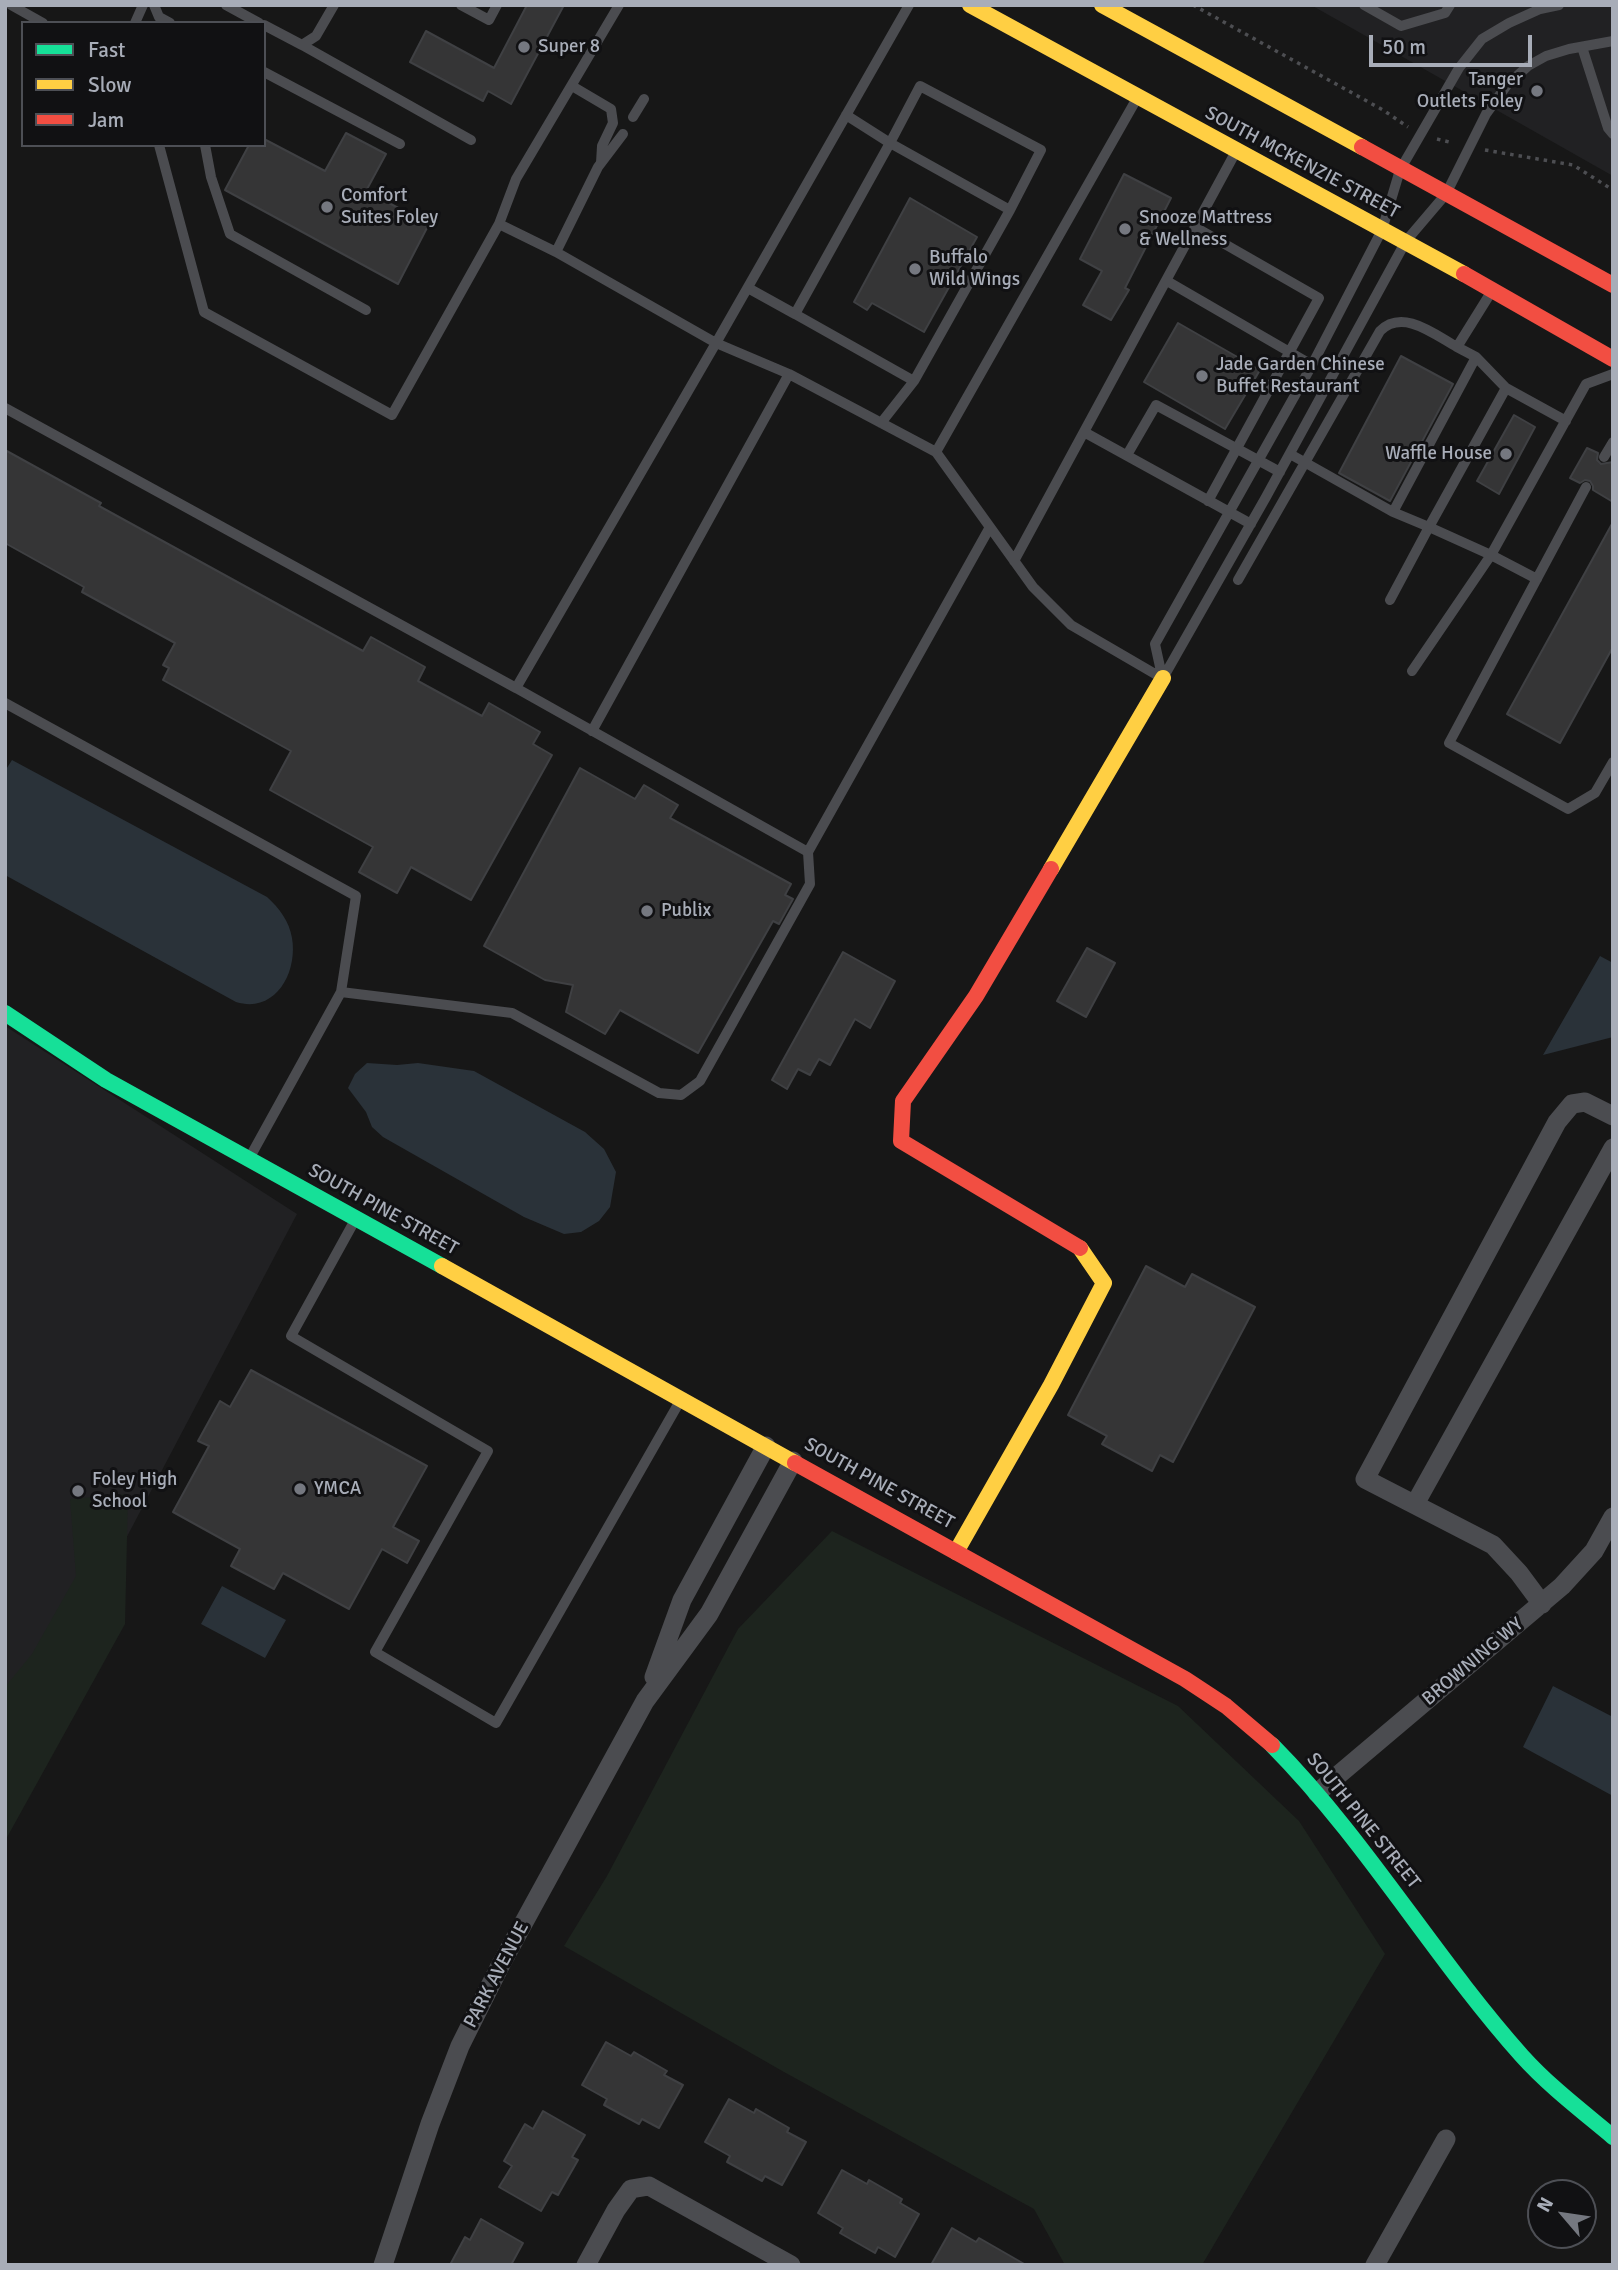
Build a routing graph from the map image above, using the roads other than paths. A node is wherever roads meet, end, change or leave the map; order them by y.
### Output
1 (11, 5) edge
2 (143, 5) edge
3 (154, 5) edge
4 (226, 5) edge
5 (334, 5) edge
6 (461, 5) edge
7 (497, 5) edge
8 (620, 5) edge
9 (909, 5) edge
10 (970, 5) edge
11 (1364, 5) edge
12 (1451, 5) edge
13 (1559, 5) edge
14 (1103, 7) edge
15 (39, 21) edge
16 (136, 21) edge
17 (166, 21) edge
18 (255, 21) edge
19 (266, 26) edge
20 (1613, 41) edge
21 (302, 45) junction
22 (1582, 47) junction
23 (266, 73) edge
24 (572, 86) junction
25 (1137, 97) junction
26 (644, 99) dead end
27 (846, 115) junction
28 (633, 117) dead end
29 (1613, 134) edge
30 (623, 135) dead end
31 (471, 140) dead end
32 (890, 143) junction
33 (400, 144) dead end
34 (160, 147) edge
35 (205, 147) edge
36 (1236, 151) junction
37 (601, 163) junction
38 (1400, 170) junction
39 (1446, 194) junction
40 (1010, 209) junction
41 (499, 224) junction
42 (1195, 227) junction
43 (1382, 230) junction
44 (1406, 241) junction
45 (556, 252) junction
46 (1167, 281) junction
47 (1613, 285) edge
48 (748, 288) junction
49 (1492, 290) junction
50 (366, 310) dead end
51 (795, 314) junction
52 (716, 343) junction
53 (1457, 347) junction
54 (1288, 351) junction
55 (1476, 357) junction
56 (1613, 359) edge
57 (1312, 365) junction
58 (789, 374) junction
59 (1613, 374) edge
60 (914, 381) junction
61 (1506, 388) junction
62 (5, 408) edge
63 (1566, 421) junction
64 (881, 424) junction
65 (1084, 432) junction
66 (1613, 442) edge
67 (1235, 448) junction
68 (936, 452) junction
69 (1290, 454) junction
70 (1127, 455) junction
71 (1604, 457) dead end
72 (1258, 461) junction
73 (1304, 462) junction
74 (1280, 472) junction
75 (1586, 487) dead end
76 (1208, 501) junction
77 (1393, 512) junction
78 (1230, 513) junction
79 (1251, 524) junction
80 (990, 527) junction
81 (1429, 527) junction
82 (1491, 555) junction
83 (1014, 561) junction
84 (1537, 579) junction
85 (1238, 580) dead end
86 (1390, 600) dead end
87 (1412, 671) dead end
88 (1163, 678) junction
89 (516, 688) junction
90 (5, 704) edge
91 (592, 731) junction
92 (1613, 762) edge
93 (808, 852) junction
94 (341, 992) junction
95 (5, 1013) edge
96 (1613, 1116) edge
97 (1613, 1148) edge
98 (249, 1159) junction
99 (355, 1219) junction
100 (681, 1398) junction
101 (766, 1446) junction
102 (793, 1461) junction
103 (1415, 1504) junction
104 (1613, 1517) edge
105 (956, 1552) junction
106 (1542, 1604) junction
107 (645, 1701) junction
108 (1317, 1793) junction
109 (1613, 2137) edge
110 (1446, 2139) dead end
111 (383, 2265) edge
112 (586, 2265) edge
113 (791, 2265) edge
114 (1375, 2265) edge

1 - 15 lane
2 - 16 lane
3 - 17 lane
4 - 18 lane
5 - 21 lane
6 - 7 lane
8 - 24 lane
9 - 27 lane
10 - 25 street, SOUTH MCKENZIE STREET
11 - 12 lane
13 - 38 lane
14 - 38 street, SOUTH MCKENZIE STREET
19 - 21 lane
20 - 22 lane
21 - 31 lane
22 - 29 lane
22 - 39 lane
23 - 33 lane
24 - 37 lane
24 - 41 lane
25 - 36 street, SOUTH MCKENZIE STREET
25 - 68 lane
26 - 28 lane
27 - 32 lane
27 - 48 lane
30 - 37 lane
32 - 40 lane
32 - 40 lane
32 - 51 lane
34 - 41 lane
35 - 50 lane
36 - 42 lane
36 - 43 street, SOUTH MCKENZIE STREET
37 - 45 lane
38 - 39 street, SOUTH MCKENZIE STREET
38 - 43 lane
39 - 44 lane
39 - 47 street
40 - 60 lane
41 - 45 lane
42 - 46 lane
42 - 54 lane
43 - 44 street, SOUTH MCKENZIE STREET
43 - 57 lane
44 - 49 street, SOUTH MCKENZIE STREET
44 - 69 lane
45 - 52 lane
46 - 54 lane
46 - 65 lane
48 - 51 lane
48 - 52 lane
49 - 53 lane
49 - 56 street, SOUTH MCKENZIE STREET
51 - 60 lane
52 - 58 lane
52 - 89 lane
53 - 55 lane
53 - 73 lane
54 - 57 lane
54 - 67 lane
55 - 61 lane
55 - 77 lane
57 - 72 lane
58 - 64 lane
58 - 91 lane
59 - 63 lane
60 - 64 lane
61 - 63 lane
61 - 81 lane
62 - 89 lane
63 - 82 lane
64 - 68 lane
65 - 70 lane
65 - 83 lane
66 - 71 lane
67 - 70 lane
67 - 72 lane
67 - 76 lane
68 - 80 lane
69 - 73 lane
69 - 74 lane
70 - 76 lane
72 - 74 lane
72 - 78 lane
73 - 77 lane
73 - 85 lane
74 - 79 lane
75 - 84 lane
76 - 78 lane
77 - 81 lane
78 - 79 lane
78 - 88 lane
79 - 88 lane
80 - 83 lane
80 - 93 lane
81 - 82 lane
81 - 86 lane
82 - 84 lane
82 - 87 lane
83 - 88 lane
84 - 92 lane
88 - 105 street
89 - 91 lane
90 - 94 lane
91 - 93 lane
93 - 94 lane
94 - 98 lane
95 - 98 street, SOUTH PINE STREET
96 - 103 street
97 - 103 street
98 - 99 street, SOUTH PINE STREET
99 - 100 street, SOUTH PINE STREET
99 - 100 lane
100 - 101 street, SOUTH PINE STREET
101 - 102 street, SOUTH PINE STREET
101 - 107 street, PARK AVENUE
102 - 105 street, SOUTH PINE STREET
102 - 107 street, PARK AVENUE
103 - 106 street
104 - 106 street, BROWNING WY
105 - 108 street, SOUTH PINE STREET
106 - 108 street, BROWNING WY
107 - 111 street, PARK AVENUE
108 - 109 street, SOUTH PINE STREET
110 - 114 street
112 - 113 street

